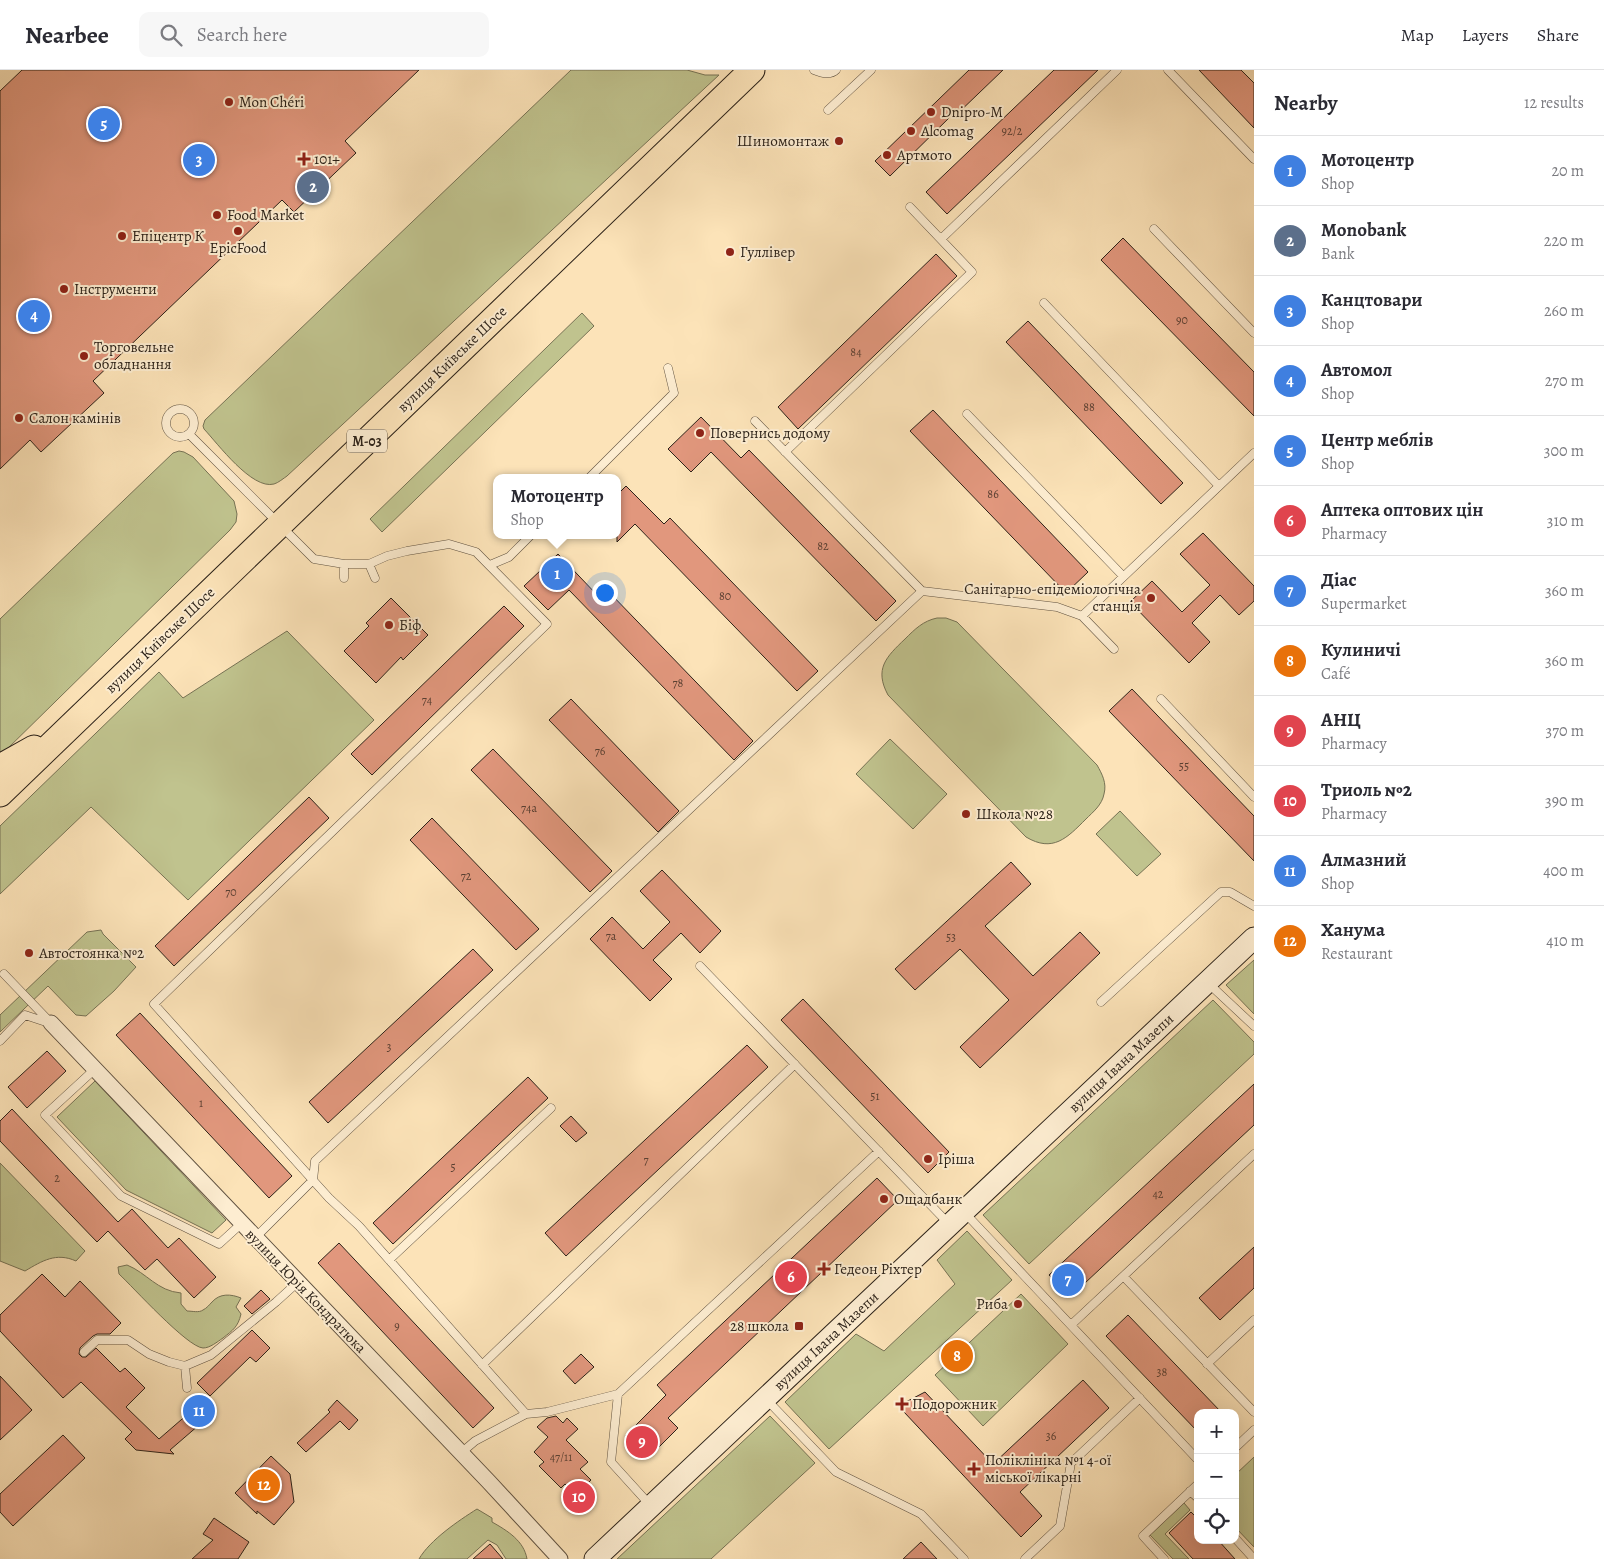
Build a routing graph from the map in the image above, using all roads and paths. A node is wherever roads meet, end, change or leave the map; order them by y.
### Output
1 (752, 70) edge
2 (814, 70) edge
3 (836, 70) edge
4 (871, 70) edge
5 (1117, 70) edge
6 (1168, 70) edge
7 (828, 110) dead end
8 (1254, 159) edge
9 (910, 206) dead end
10 (1154, 229) dead end
11 (941, 239) junction
12 (1044, 302) dead end
13 (1254, 333) edge
14 (668, 368) dead end
15 (967, 414) dead end
16 (755, 421) dead end
17 (189, 434) dead end
18 (785, 452) junction
19 (1254, 453) edge
20 (593, 474) edge
21 (1219, 486) junction
22 (280, 524) junction
23 (527, 539) edge
24 (344, 564) junction
25 (369, 564) junction
26 (490, 566) junction
27 (1123, 576) junction
28 (344, 578) dead end
29 (375, 578) dead end
30 (922, 591) junction
31 (1082, 616) junction
32 (1114, 649) dead end
33 (1161, 699) dead end
34 (83, 714) junction
35 (0, 767) edge
36 (0, 794) edge
37 (1254, 797) edge
38 (1254, 906) edge
39 (1254, 938) edge
40 (700, 966) dead end
41 (4, 974) dead end
42 (1207, 982) junction
43 (1101, 1002) dead end
44 (51, 1023) junction
45 (1254, 1026) edge
46 (0, 1040) edge
47 (795, 1064) junction
48 (95, 1069) junction
49 (551, 1108) dead end
50 (880, 1151) junction
51 (1254, 1154) edge
52 (313, 1180) junction
53 (957, 1218) junction
54 (242, 1223) junction
55 (256, 1237) junction
56 (389, 1260) junction
57 (1124, 1276) junction
58 (298, 1282) junction
59 (1254, 1320) edge
60 (1071, 1325) junction
61 (84, 1352) dead end
62 (1207, 1364) junction
63 (482, 1365) junction
64 (185, 1366) junction
65 (187, 1388) dead end
66 (618, 1394) junction
67 (1140, 1398) junction
68 (765, 1399) junction
69 (1254, 1412) edge
70 (526, 1414) junction
71 (1254, 1430) edge
72 (1239, 1444) edge
73 (461, 1453) junction
74 (1194, 1456) edge
75 (1194, 1487) edge
76 (1190, 1490) junction
77 (1194, 1494) edge
78 (651, 1506) junction
79 (1239, 1542) edge
80 (1254, 1558) edge
81 (560, 1559) edge
82 (595, 1559) edge
83 (964, 1559) edge
84 (1025, 1559) edge
85 (1164, 1559) edge

1 - 22 highway, вулиця Київське Шосе / М-03
2 - 3 lane
4 - 7 lane
5 - 11 lane
6 - 8 lane
9 - 11 lane
10 - 13 lane
11 - 18 lane
12 - 21 lane
14 - 20 lane
15 - 27 lane
16 - 18 lane
17 - 22 lane
18 - 30 lane
19 - 21 lane
21 - 27 lane
22 - 24 lane
22 - 34 highway, вулиця Київське Шосе / М-03
23 - 26 lane
24 - 25 lane
24 - 28 lane
25 - 26 lane
25 - 29 lane
26 - 52 lane
27 - 31 lane
30 - 31 lane
30 - 52 lane
31 - 32 lane
33 - 37 lane
34 - 35 highway
34 - 36 highway, вулиця Київське Шосе / М-03
38 - 43 lane
39 - 42 main road, вулиця Івана Мазепи
40 - 47 lane
41 - 44 lane
42 - 45 lane
42 - 53 main road, вулиця Івана Мазепи
44 - 46 lane
44 - 48 street, вулиця Юрія Кондратюка
47 - 50 lane
47 - 63 lane
48 - 54 street, вулиця Юрія Кондратюка
48 - 54 lane
49 - 56 lane
50 - 53 lane
50 - 66 lane
51 - 57 lane
52 - 55 lane
52 - 56 lane
53 - 60 lane
53 - 68 main road, вулиця Івана Мазепи
54 - 55 street, вулиця Юрія Кондратюка
55 - 58 street, вулиця Юрія Кондратюка
56 - 63 lane
57 - 60 lane
57 - 62 lane
58 - 64 lane
58 - 73 street, вулиця Юрія Кондратюка
59 - 62 lane
60 - 67 lane
61 - 64 lane
62 - 69 lane
63 - 70 lane
64 - 65 lane
66 - 70 lane
66 - 78 lane
67 - 74 lane
67 - 84 lane
68 - 78 main road, вулиця Івана Мазепи
68 - 83 lane
70 - 73 lane
71 - 72 lane
73 - 81 street, вулиця Юрія Кондратюка
75 - 76 lane
76 - 77 lane
76 - 85 lane
78 - 82 main road, вулиця Івана Мазепи
79 - 80 lane

